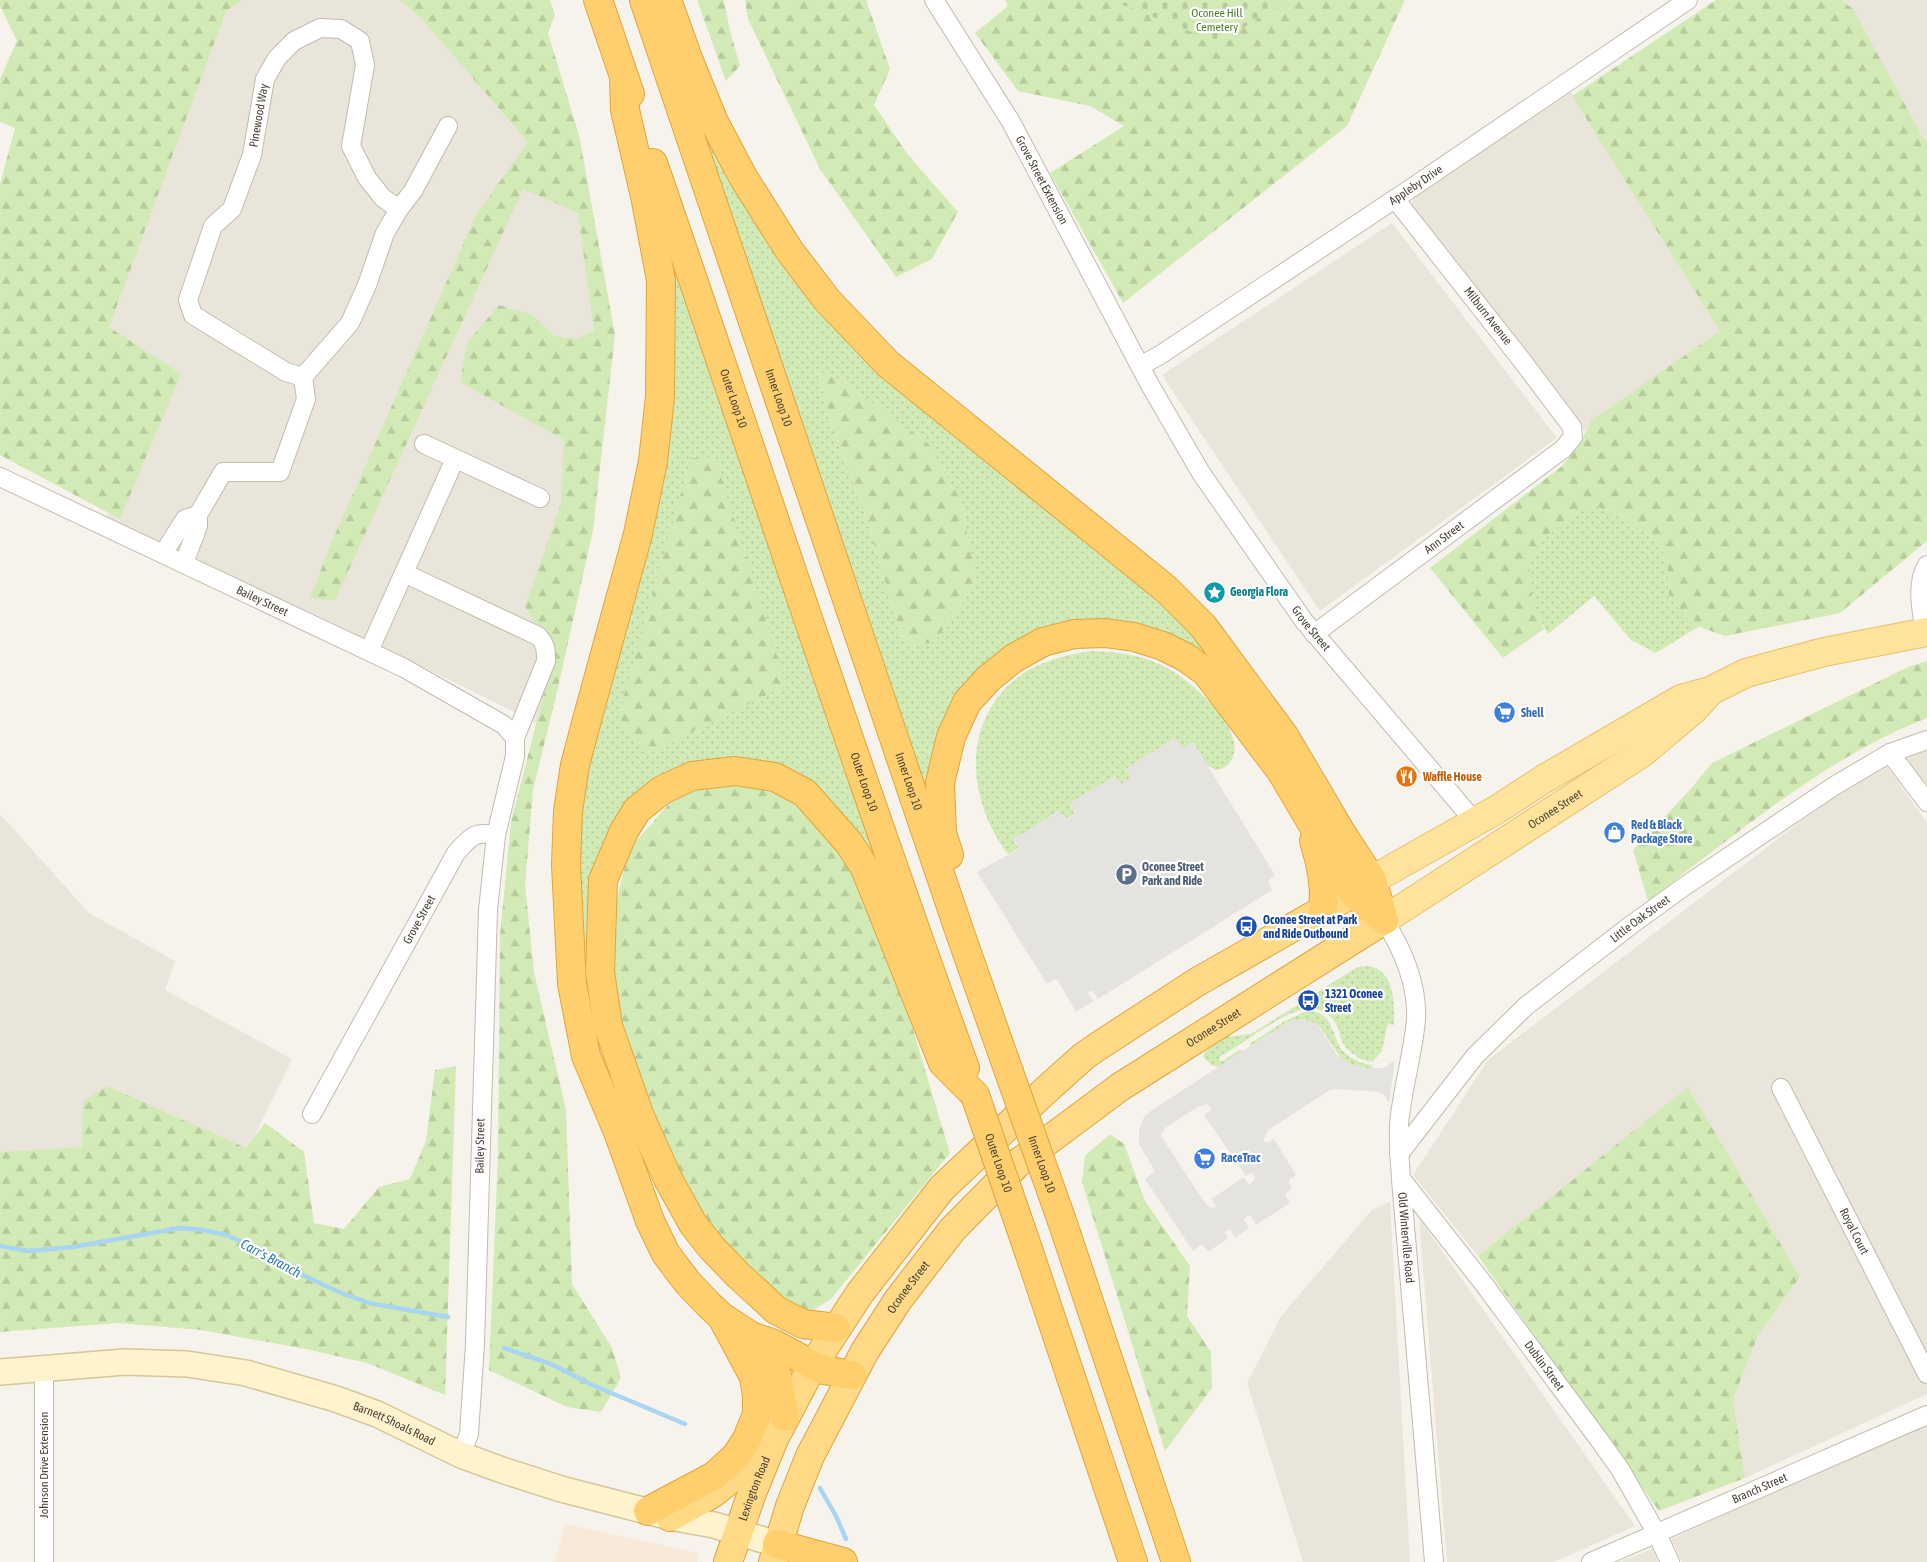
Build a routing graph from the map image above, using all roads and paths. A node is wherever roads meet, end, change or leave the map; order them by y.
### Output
1 (598, 0) edge
2 (644, 0) edge
3 (667, 0) edge
4 (934, 0) edge
5 (1688, 0) edge
6 (624, 77) junction
7 (448, 126) dead end
8 (1395, 199) junction
9 (399, 209) junction
10 (1140, 366) junction
11 (303, 377) junction
12 (1573, 437) joint
13 (424, 444) dead end
14 (455, 459) junction
15 (0, 477) edge
16 (540, 498) dead end
17 (198, 515) junction
18 (163, 554) junction
19 (184, 564) junction
20 (1927, 565) edge
21 (404, 573) junction
22 (1926, 633) edge
23 (1314, 634) junction
24 (369, 651) junction
25 (1710, 691) junction
26 (516, 738) junction
27 (1927, 740) edge
28 (1890, 753) junction
29 (1927, 802) edge
30 (1309, 820) junction
31 (1475, 822) junction
32 (496, 835) junction
33 (1363, 886) junction
34 (1323, 909) junction
35 (1384, 920) junction
36 (959, 930) junction
37 (1781, 1088) dead end
38 (975, 1095) junction
39 (312, 1114) dead end
40 (1400, 1154) junction
41 (1401, 1180) junction
42 (722, 1317) junction
43 (836, 1328) junction
44 (751, 1336) junction
45 (813, 1366) junction
46 (44, 1368) junction
47 (0, 1372) edge
48 (1927, 1374) edge
49 (852, 1375) junction
50 (1927, 1415) edge
51 (780, 1428) junction
52 (460, 1455) junction
53 (659, 1514) junction
54 (739, 1532) junction
55 (1657, 1534) junction
56 (775, 1553) edge
57 (1132, 1561) edge
58 (44, 1562) edge
59 (728, 1562) edge
60 (843, 1562) edge
61 (1176, 1562) edge
62 (1434, 1562) edge
63 (1591, 1562) edge
64 (1670, 1562) edge

1 - 6 highway, Outer Loop 10
2 - 36 highway, Inner Loop 10
3 - 33 highway
4 - 10 street, Grove Street Extension
5 - 8 street, Appleby Drive
6 - 38 highway, Outer Loop 10
6 - 42 highway
7 - 9 street
8 - 10 street, Appleby Drive
8 - 12 street, Milburn Avenue
9 - 11 street
9 - 11 street, Pinewood Way
10 - 23 street, Grove Street
11 - 17 street
12 - 23 street, Ann Street
13 - 14 street
14 - 16 street
14 - 21 street
15 - 18 street, Bailey Street
17 - 18 street
17 - 19 street
18 - 19 street, Bailey Street
19 - 24 street, Bailey Street
20 - 22 street, Oconee Street
21 - 24 street
21 - 26 street
22 - 25 main road, Oconee Street
23 - 31 street, Grove Street
24 - 26 street, Bailey Street
25 - 31 main road, Oconee Street
25 - 35 main road, Oconee Street
26 - 32 street
27 - 28 street, Little Oak Street
28 - 29 street
28 - 40 street, Little Oak Street
30 - 33 highway
30 - 34 highway
30 - 36 highway
31 - 33 main road, Oconee Street
32 - 39 street, Grove Street
32 - 52 street, Bailey Street
33 - 34 highway, Oconee Street
33 - 35 highway
34 - 43 highway, Oconee Street
35 - 40 street, Old Winterville Road
35 - 49 highway, Oconee Street
36 - 61 highway, Inner Loop 10, bridge
37 - 48 street, Royal Court
38 - 43 highway
38 - 57 highway, Outer Loop 10, bridge
40 - 41 street, Old Winterville Road
41 - 55 street, Dublin Street
41 - 62 street, Old Winterville Road
42 - 44 highway
42 - 53 highway
43 - 45 highway, Oconee Street
44 - 45 highway
44 - 51 highway
45 - 49 highway
45 - 51 highway, Oconee Street
46 - 47 main road, Barnett Shoals Road
46 - 52 main road, Barnett Shoals Road
46 - 58 street, Johnson Drive Extension
49 - 56 highway, Oconee Street
50 - 55 street, Branch Street
51 - 53 highway
51 - 54 highway, Lexington Road
52 - 53 main road, Barnett Shoals Road
53 - 54 main road, Barnett Shoals Road
54 - 56 main road, Barnett Shoals Road
54 - 59 highway, Lexington Road
55 - 63 street, Branch Street
55 - 64 street, Dublin Street
56 - 60 highway

